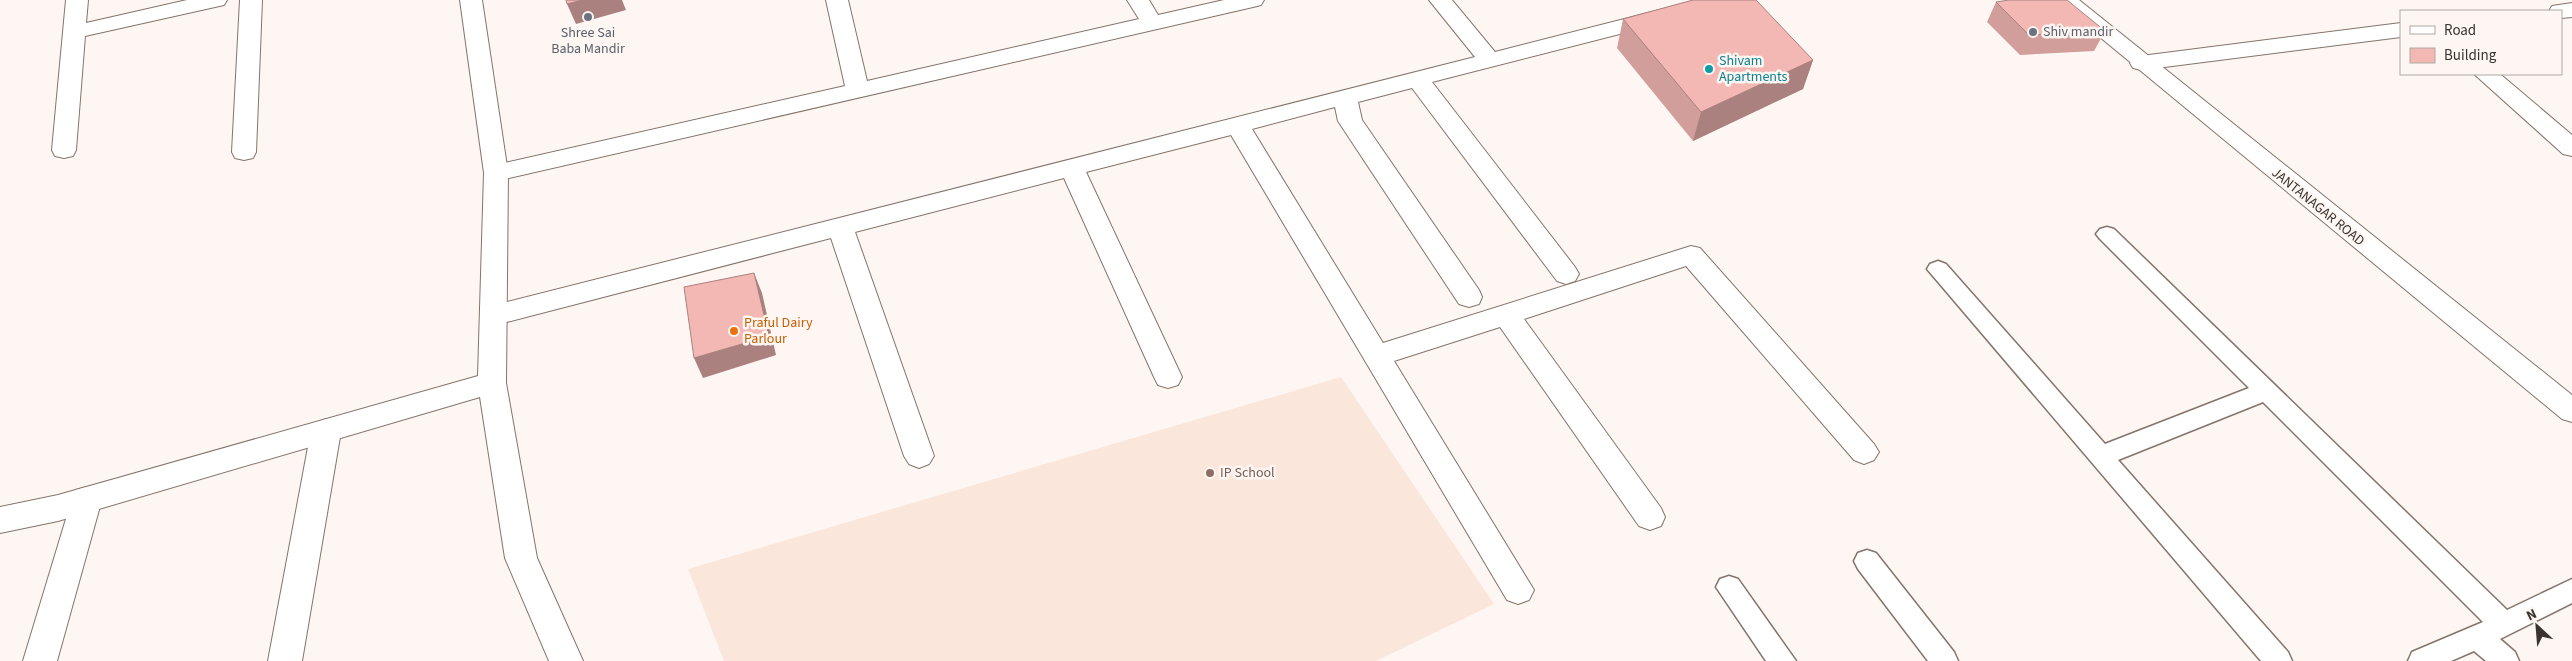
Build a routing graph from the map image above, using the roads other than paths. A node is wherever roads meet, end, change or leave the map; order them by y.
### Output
1 (77, 0) edge
2 (216, 0) edge
3 (251, 0) edge
4 (471, 0) edge
5 (837, 0) edge
6 (1138, 0) edge
7 (1253, 0) edge
8 (1440, 0) edge
9 (1725, 0) edge
10 (2066, 0) edge
11 (1152, 23) junction
12 (2400, 30) edge
13 (74, 32) junction
14 (1490, 60) junction
15 (2141, 62) junction
16 (2487, 75) edge
17 (1418, 79) junction
18 (858, 90) junction
19 (1345, 97) junction
20 (1237, 125) junction
21 (2572, 148) edge
22 (64, 150) dead end
23 (244, 152) dead end
24 (1071, 167) junction
25 (496, 173) junction
26 (840, 227) junction
27 (2108, 234) dead end
28 (1938, 269) dead end
29 (1566, 274) dead end
30 (1469, 297) dead end
31 (495, 315) junction
32 (1506, 316) junction
33 (1377, 356) junction
34 (1168, 376) dead end
35 (492, 383) junction
36 (2267, 391) junction
37 (2572, 411) edge
38 (326, 431) junction
39 (1864, 452) dead end
40 (919, 456) dead end
41 (2101, 456) junction
42 (87, 499) junction
43 (1650, 517) dead end
44 (0, 520) edge
45 (1867, 561) dead end
46 (1729, 586) dead end
47 (1518, 590) dead end
48 (2572, 590) edge
49 (2504, 625) junction
50 (2478, 637) junction
51 (40, 661) edge
52 (285, 661) edge
53 (566, 661) edge
54 (1782, 661) edge
55 (1944, 661) edge
56 (2278, 661) edge
57 (2422, 661) edge
58 (2504, 661) edge

1 - 13 street
2 - 13 street
3 - 23 street
4 - 25 street
5 - 18 street
6 - 11 street
7 - 11 street
8 - 14 street
9 - 14 street
10 - 15 street, JANTANAGAR ROAD
11 - 18 street
12 - 15 street
13 - 22 street
14 - 17 street
15 - 37 street, JANTANAGAR ROAD
16 - 21 street
17 - 19 street
17 - 29 street
18 - 25 street
19 - 20 street
19 - 30 street
20 - 24 street
20 - 33 street
24 - 26 street
24 - 34 street
25 - 31 street
26 - 31 street
26 - 40 street
27 - 36 lane
28 - 41 lane
31 - 35 street
32 - 33 street
32 - 39 street
32 - 43 street
33 - 47 street
35 - 38 street
35 - 53 street
36 - 41 lane
36 - 49 lane
38 - 42 street
38 - 52 street
41 - 56 lane
42 - 44 street
42 - 51 street
45 - 55 lane
46 - 54 lane
48 - 49 lane
49 - 50 lane
50 - 57 lane
50 - 58 lane

